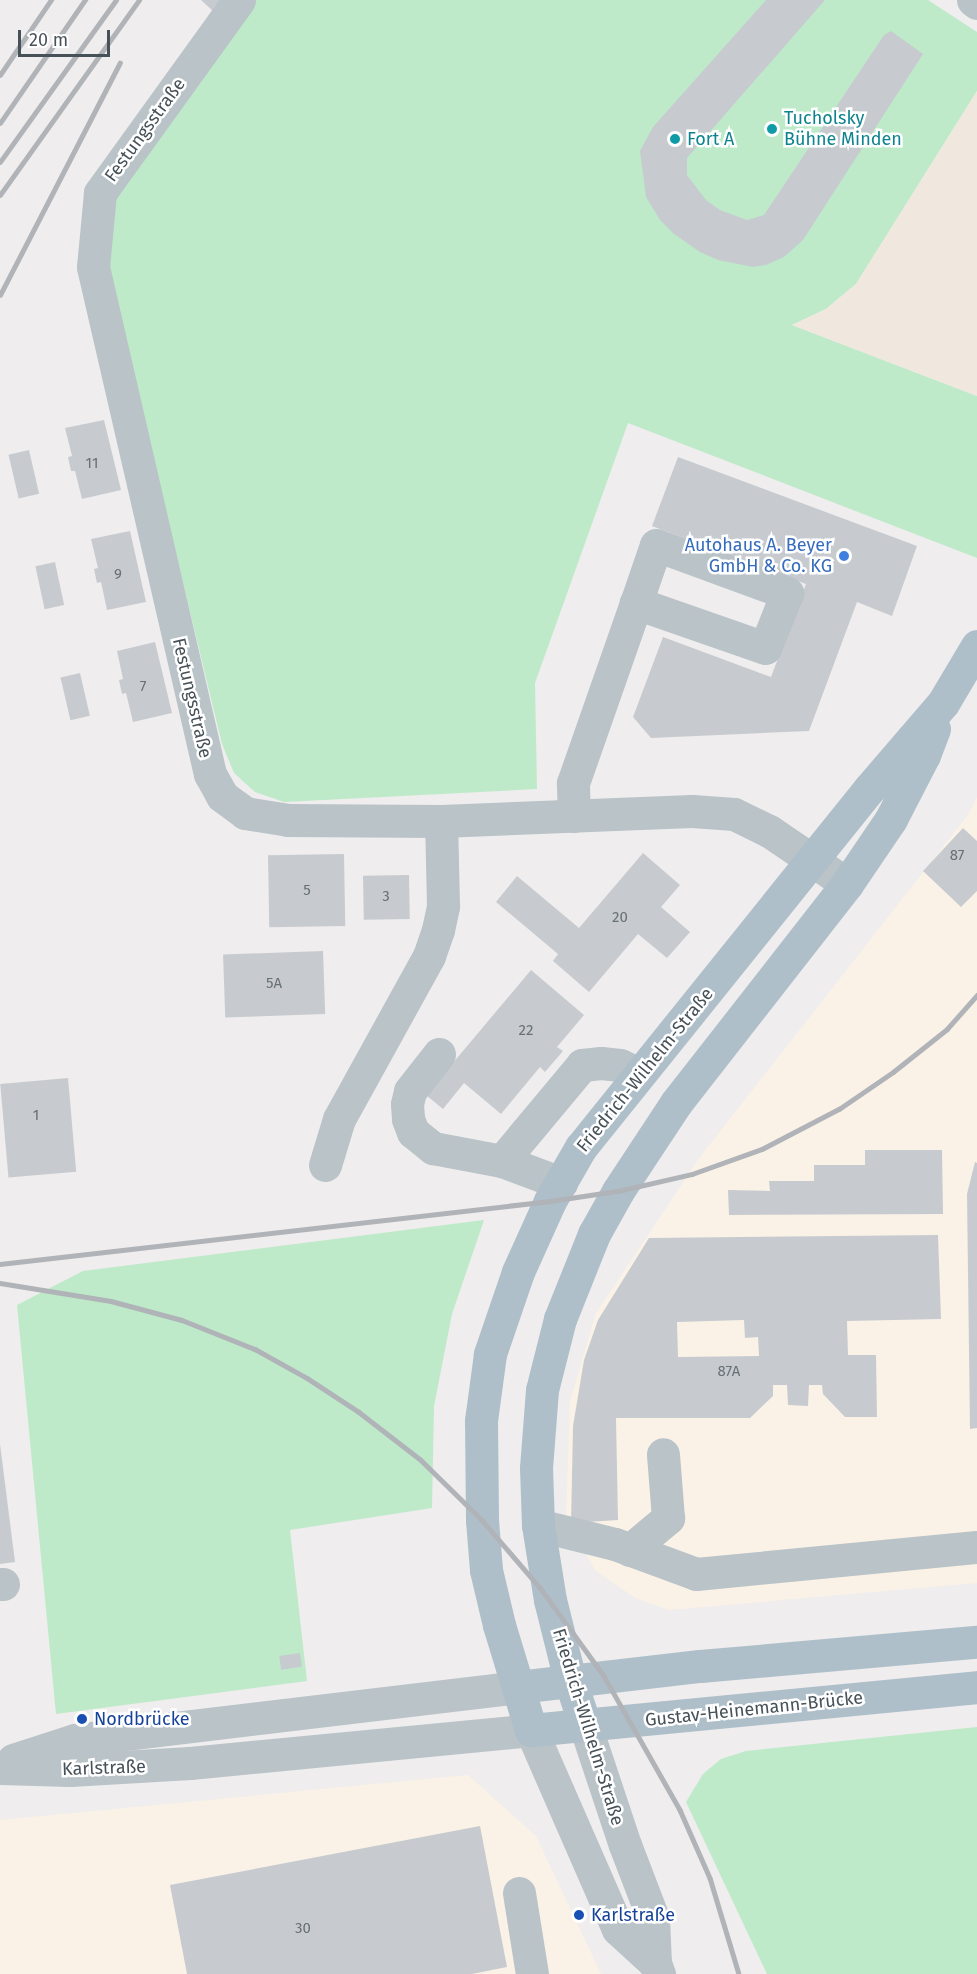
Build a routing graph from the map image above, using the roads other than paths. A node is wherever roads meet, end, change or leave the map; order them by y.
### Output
1 (239, 0) edge
2 (973, 0) edge
3 (977, 3) edge
4 (636, 603) dead end
5 (977, 646) edge
6 (943, 703) junction
7 (574, 816) junction
8 (441, 821) junction
9 (813, 860) junction
10 (847, 885) junction
11 (439, 1054) dead end
12 (639, 1074) junction
13 (676, 1103) junction
14 (502, 1161) junction
15 (325, 1165) dead end
16 (561, 1182) junction
17 (663, 1454) dead end
18 (538, 1525) junction
19 (977, 1547) edge
20 (630, 1550) junction
21 (977, 1642) edge
22 (570, 1680) junction
23 (518, 1687) junction
24 (977, 1687) edge
25 (585, 1725) junction
26 (531, 1730) junction
27 (0, 1766) edge
28 (519, 1893) dead end
29 (653, 1970) edge
30 (532, 1974) edge

1 - 8 street, Festungsstraße
2 - 3 street
4 - 7 street
5 - 6 main road, Friedrich-Wilhelm-Straße
6 - 9 main road, Friedrich-Wilhelm-Straße
6 - 10 main road, Friedrich-Wilhelm-Straße
7 - 8 street, Festungsstraße
7 - 9 street, Festungsstraße
8 - 15 street
9 - 10 street, Festungsstraße
9 - 12 main road, Friedrich-Wilhelm-Straße
10 - 13 main road, Friedrich-Wilhelm-Straße
11 - 14 street
12 - 13 main road
12 - 14 street
12 - 16 main road, Friedrich-Wilhelm-Straße
13 - 18 main road, Friedrich-Wilhelm-Straße
14 - 16 street
16 - 23 main road, Friedrich-Wilhelm-Straße
17 - 20 street
18 - 20 street
18 - 22 main road, Friedrich-Wilhelm-Straße
19 - 20 street
21 - 22 main road
22 - 23 main road, Karlstraße
22 - 25 main road, Friedrich-Wilhelm-Straße
23 - 26 main road, Friedrich-Wilhelm-Straße
23 - 27 street, Karlstraße
24 - 25 main road, Gustav-Heinemann-Brücke
25 - 26 main road, Gustav-Heinemann-Brücke
25 - 29 street, Friedrich-Wilhelm-Straße
26 - 27 street, Karlstraße
26 - 29 street, Friedrich-Wilhelm-Straße
28 - 30 street

